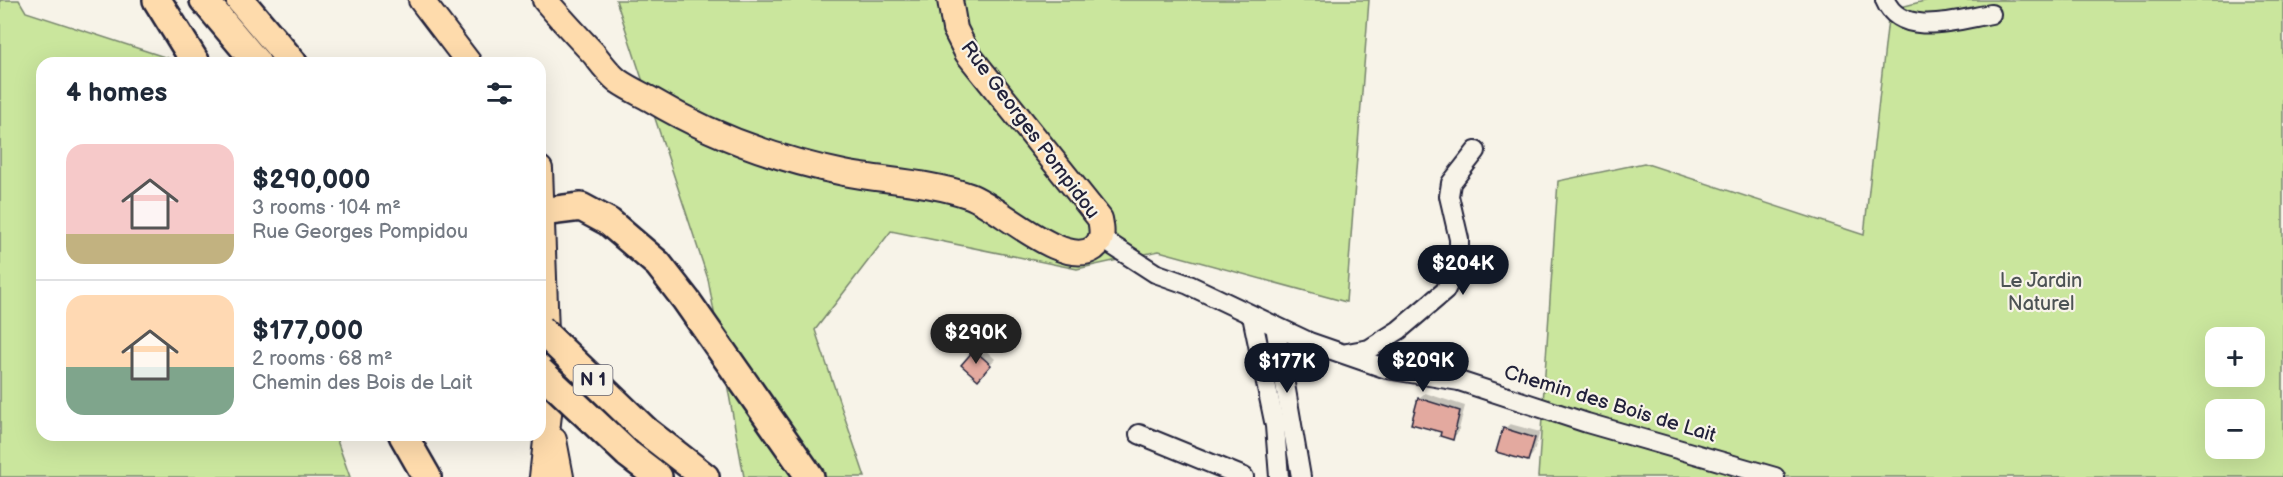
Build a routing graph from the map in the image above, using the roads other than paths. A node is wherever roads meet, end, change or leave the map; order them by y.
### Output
1 (157, 0) edge
2 (204, 0) edge
3 (240, 0) edge
4 (421, 0) edge
5 (437, 0) edge
6 (545, 0) edge
7 (950, 0) edge
8 (1885, 0) edge
9 (1991, 14) dead end
10 (192, 57) edge
11 (252, 57) edge
12 (288, 57) edge
13 (464, 57) edge
14 (480, 57) edge
15 (1476, 151) dead end
16 (546, 209) edge
17 (1101, 238) junction
18 (1252, 316) junction
19 (1275, 326) junction
20 (546, 335) edge
21 (546, 337) edge
22 (1342, 353) junction
23 (546, 377) edge
24 (549, 414) junction
25 (1139, 434) dead end
26 (406, 441) edge
27 (427, 477) edge
28 (542, 477) edge
29 (561, 477) edge
30 (658, 477) edge
31 (705, 477) edge
32 (810, 477) edge
33 (1244, 477) edge
34 (1279, 477) edge
35 (1301, 477) edge
36 (1775, 477) edge

1 - 10 highway
2 - 11 highway
3 - 12 highway
4 - 13 main road
5 - 14 main road
6 - 17 main road, Rue Georges Pompidou
7 - 17 main road, Rue Georges Pompidou
8 - 9 street
15 - 22 street
16 - 32 highway
17 - 18 street, Chemin des Bois de Lait
18 - 19 street, Chemin des Bois de Lait
18 - 34 street
19 - 22 street, Chemin des Bois de Lait
19 - 35 street
20 - 31 highway, N 1, bridge
21 - 24 main road
22 - 36 street, Chemin des Bois de Lait
23 - 30 highway, N 1, bridge
24 - 28 main road
24 - 29 main road
25 - 33 street
26 - 27 highway

